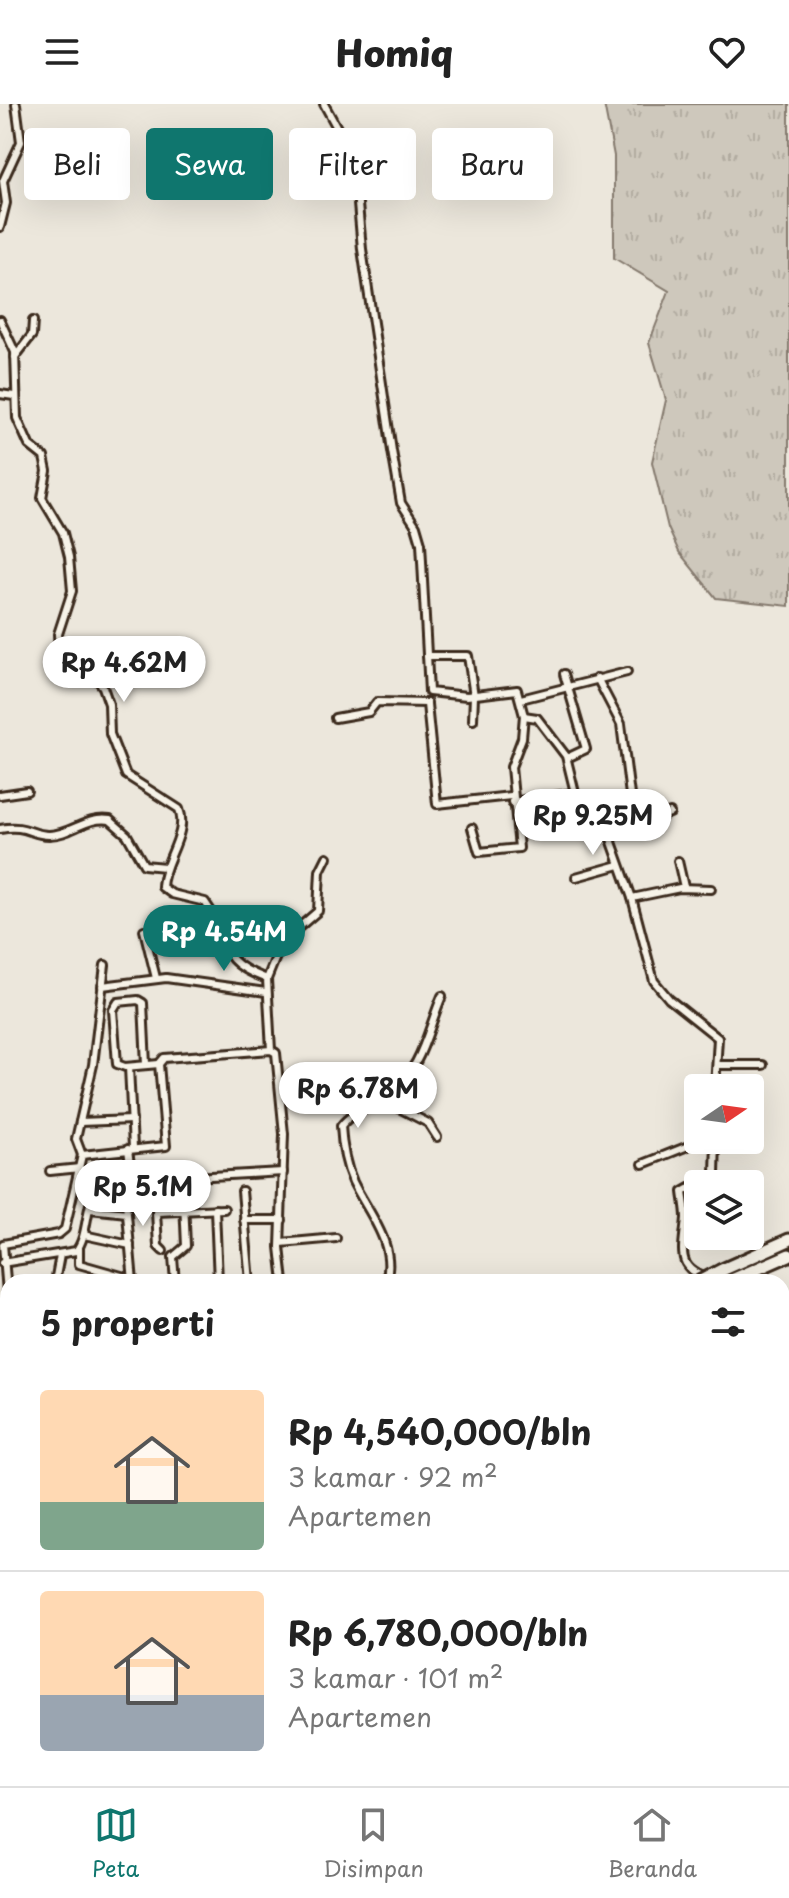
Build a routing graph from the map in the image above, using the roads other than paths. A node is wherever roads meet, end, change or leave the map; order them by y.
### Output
1 (16, 104) edge
2 (324, 104) edge
3 (337, 128) edge
4 (358, 200) edge
5 (0, 227) edge
6 (0, 320) edge
7 (33, 321) dead end
8 (15, 357) junction
9 (0, 394) edge
10 (14, 396) junction
11 (427, 656) junction
12 (627, 672) dead end
13 (564, 674) dead end
14 (597, 678) junction
15 (569, 688) junction
16 (430, 693) junction
17 (474, 696) junction
18 (521, 699) junction
19 (427, 704) junction
20 (524, 715) junction
21 (335, 718) dead end
22 (473, 720) dead end
23 (567, 758) junction
24 (27, 791) dead end
25 (575, 793) junction
26 (0, 795) edge
27 (512, 799) junction
28 (670, 813) dead end
29 (472, 828) dead end
30 (0, 829) edge
31 (327, 857) dead end
32 (678, 861) dead end
33 (619, 865) junction
34 (165, 867) junction
35 (576, 877) dead end
36 (684, 887) junction
37 (711, 889) dead end
38 (632, 898) junction
39 (144, 930) dead end
40 (105, 965) dead end
41 (156, 978) junction
42 (267, 979) junction
43 (102, 986) junction
44 (266, 992) junction
45 (442, 996) dead end
46 (271, 1050) junction
47 (159, 1064) junction
48 (146, 1065) junction
49 (718, 1065) junction
50 (763, 1065) dead end
51 (129, 1067) junction
52 (717, 1074) edge
53 (383, 1100) junction
54 (132, 1120) junction
55 (80, 1122) junction
56 (437, 1137) dead end
57 (131, 1148) junction
58 (684, 1148) edge
59 (716, 1154) edge
60 (82, 1155) junction
61 (643, 1164) dead end
62 (80, 1168) junction
63 (50, 1171) dead end
64 (283, 1172) junction
65 (183, 1179) junction
66 (128, 1180) junction
67 (242, 1191) dead end
68 (90, 1209) junction
69 (215, 1209) junction
70 (224, 1209) dead end
71 (184, 1211) junction
72 (127, 1213) junction
73 (244, 1220) junction
74 (282, 1220) junction
75 (84, 1235) junction
76 (336, 1238) dead end
77 (789, 1240) edge
78 (1, 1243) edge
79 (281, 1243) junction
80 (130, 1245) junction
81 (79, 1248) junction
82 (163, 1251) dead end
83 (60, 1255) junction
84 (789, 1255) edge
85 (2, 1263) junction
86 (2, 1274) edge
87 (56, 1274) edge
88 (112, 1274) edge
89 (132, 1274) edge
90 (174, 1274) edge
91 (218, 1274) edge
92 (249, 1274) edge
93 (283, 1274) edge
94 (387, 1274) edge
95 (706, 1274) edge
96 (732, 1274) edge
97 (738, 1274) edge

1 - 5 street
2 - 3 street
4 - 11 street
6 - 8 street
7 - 8 street
8 - 10 street
9 - 10 street
10 - 34 street
11 - 16 street
11 - 17 street
12 - 14 street
13 - 15 street
14 - 15 street
14 - 28 street
15 - 18 street
15 - 23 street
16 - 17 street
16 - 19 street
17 - 18 street
17 - 22 street
18 - 20 street
19 - 21 street
19 - 27 street
20 - 23 street
20 - 27 street
23 - 25 street
24 - 26 street
25 - 27 street
25 - 33 street
27 - 29 street
30 - 34 street
31 - 42 street
32 - 36 street
33 - 35 street
33 - 38 street
34 - 42 street
36 - 37 street
36 - 38 street
38 - 49 street
39 - 41 street
40 - 43 street
41 - 43 street
41 - 44 street
42 - 44 street
43 - 55 street
44 - 46 street
45 - 53 street
46 - 47 street
46 - 64 street
47 - 48 street
47 - 57 street
48 - 51 street
48 - 51 street
49 - 50 street
49 - 52 street
51 - 54 street
53 - 56 street
53 - 94 street
54 - 55 street
54 - 57 street
55 - 60 street
57 - 60 street
57 - 66 street
58 - 61 street
59 - 95 street
60 - 62 street
62 - 63 street
62 - 78 street
64 - 65 street
64 - 74 street
65 - 66 street
65 - 71 street
66 - 68 street
66 - 72 street
67 - 73 street
68 - 72 street
68 - 75 street
69 - 70 street
69 - 71 street
69 - 91 street
71 - 82 street
71 - 90 street
72 - 80 street
73 - 74 street
73 - 92 street
74 - 79 street
75 - 80 street
75 - 81 street
76 - 79 street
77 - 96 highway
78 - 85 street
79 - 93 street
80 - 89 street
81 - 83 street
81 - 88 street
83 - 85 street
83 - 87 street
84 - 97 highway
85 - 86 street

